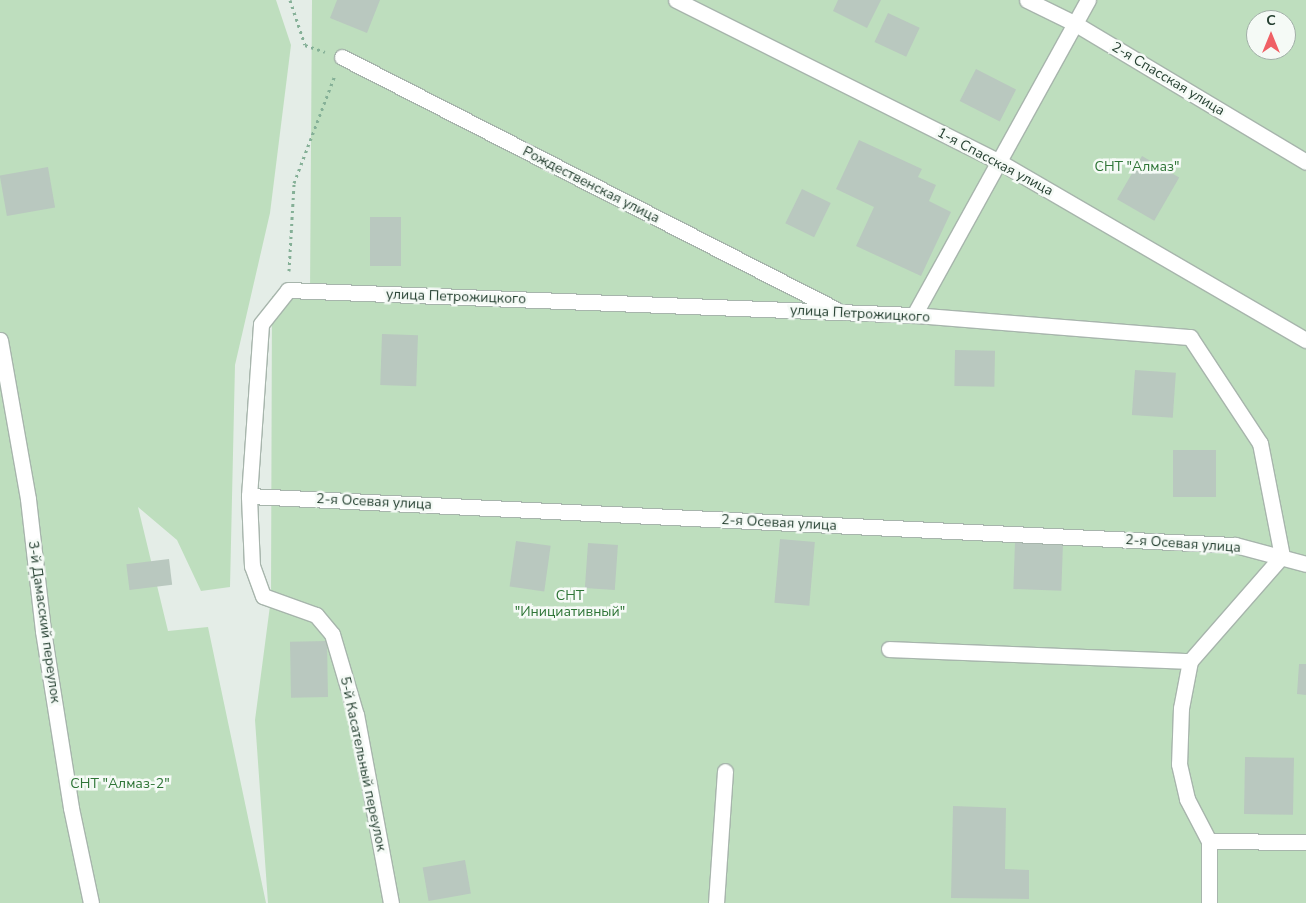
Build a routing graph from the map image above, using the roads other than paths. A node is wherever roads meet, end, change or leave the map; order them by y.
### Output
1 (676, 0) edge
2 (1027, 0) edge
3 (1088, 0) edge
4 (1074, 23) junction
5 (342, 57) road end
6 (998, 161) junction
7 (1306, 162) edge
8 (288, 290) joint
9 (841, 312) junction
10 (914, 315) junction
11 (0, 340) edge
12 (1306, 340) edge
13 (249, 496) junction
14 (1282, 556) junction
15 (1306, 564) edge
16 (889, 649) dead end
17 (1190, 661) junction
18 (725, 771) dead end
19 (1209, 840) junction
20 (1306, 842) edge
21 (91, 903) edge
22 (391, 903) edge
23 (716, 903) edge
24 (1209, 903) edge

1 - 6 street, 1-я Спасская улица
2 - 4 street, 2-я Спасская улица
3 - 4 street
4 - 6 street
4 - 7 street, 2-я Спасская улица
5 - 9 street, Рождественская улица
6 - 10 street
6 - 12 street, 1-я Спасская улица
8 - 9 street, улица Петрожицкого
8 - 13 street, 5-й Касательный переулок
9 - 10 street, улица Петрожицкого
10 - 14 street, улица Петрожицкого
11 - 21 street, 3-й Дамасский переулок
13 - 14 street, 2-я Осевая улица
13 - 22 street, 5-й Касательный переулок
14 - 15 street, 2-я Осевая улица
14 - 17 street
16 - 17 street
17 - 19 street
18 - 23 street
19 - 20 street
19 - 24 street

